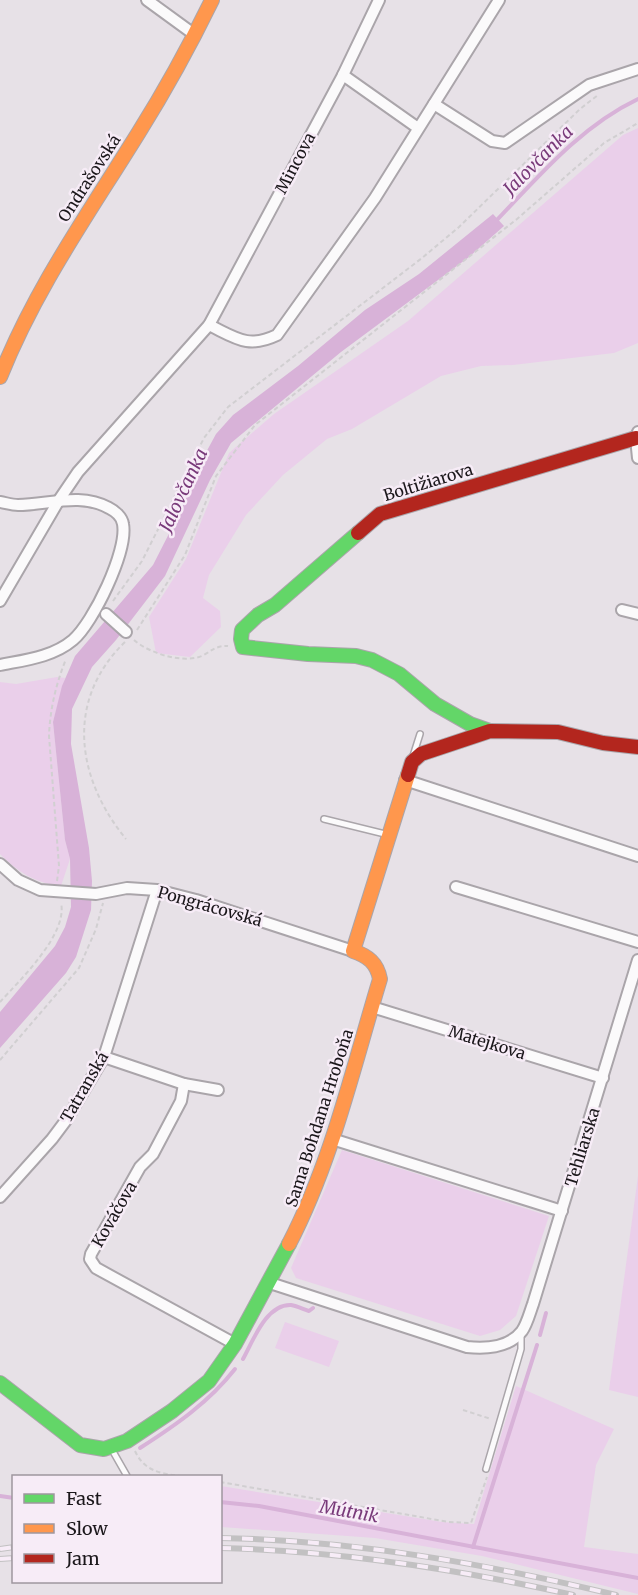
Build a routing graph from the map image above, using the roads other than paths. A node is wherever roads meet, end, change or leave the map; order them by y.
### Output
1 (147, 0) edge
2 (212, 0) edge
3 (379, 0) edge
4 (499, 0) edge
5 (195, 35) junction
6 (638, 69) edge
7 (343, 75) junction
8 (434, 104) junction
9 (418, 128) junction
10 (209, 325) junction
11 (0, 377) edge
12 (637, 435) edge
13 (638, 458) edge
14 (59, 500) junction
15 (0, 502) edge
16 (0, 601) edge
17 (108, 609) road end
18 (622, 610) dead end
19 (638, 614) edge
20 (128, 634) road end
21 (0, 665) edge
22 (490, 731) junction
23 (420, 734) dead end
24 (638, 747) edge
25 (411, 762) junction
26 (405, 780) junction
27 (324, 819) dead end
28 (389, 835) junction
29 (638, 856) edge
30 (0, 864) edge
31 (456, 887) dead end
32 (157, 890) junction
33 (638, 942) edge
34 (353, 951) junction
35 (638, 960) edge
36 (635, 980) edge
37 (372, 1007) junction
38 (104, 1058) junction
39 (603, 1078) junction
40 (184, 1084) junction
41 (218, 1090) dead end
42 (332, 1139) junction
43 (0, 1197) edge
44 (562, 1211) junction
45 (270, 1283) junction
46 (521, 1332) junction
47 (235, 1344) junction
48 (0, 1383) edge
49 (111, 1448) junction
50 (486, 1468) road end
51 (126, 1475) edge

1 - 5 street
2 - 5 street, Ondrašovská
3 - 7 street, Mincova
4 - 8 street
5 - 11 street, Ondrašovská
6 - 8 street
7 - 9 street
7 - 10 street, Mincova
8 - 9 street
9 - 10 street
10 - 14 street, Mincova
12 - 13 street
12 - 22 street, Boltižiarova
14 - 15 street
14 - 16 street, Mincova
14 - 21 street
17 - 20 street
18 - 19 street
22 - 24 street
22 - 25 street
23 - 25 lane
25 - 26 street
26 - 28 street
26 - 29 street
27 - 28 lane
28 - 34 street
30 - 32 street, Pongrácovská
31 - 33 street
32 - 34 street, Pongrácovská
32 - 38 street, Tatranská
34 - 37 street, Sama Bohdana Hroboňa
35 - 36 street, Tehliarska
36 - 39 street, Tehliarska
37 - 39 street, Matejkova
37 - 42 street, Sama Bohdana Hroboňa
38 - 40 street
38 - 43 street, Tatranská
39 - 44 street, Tehliarska
40 - 41 street
40 - 47 street, Kováčova
42 - 44 street
42 - 45 street, Sama Bohdana Hroboňa
44 - 46 street, Tehliarska
45 - 46 street
45 - 47 street, Sama Bohdana Hroboňa
46 - 50 lane, Tehliarska
47 - 49 street, Sama Bohdana Hroboňa
48 - 49 street
49 - 51 lane

